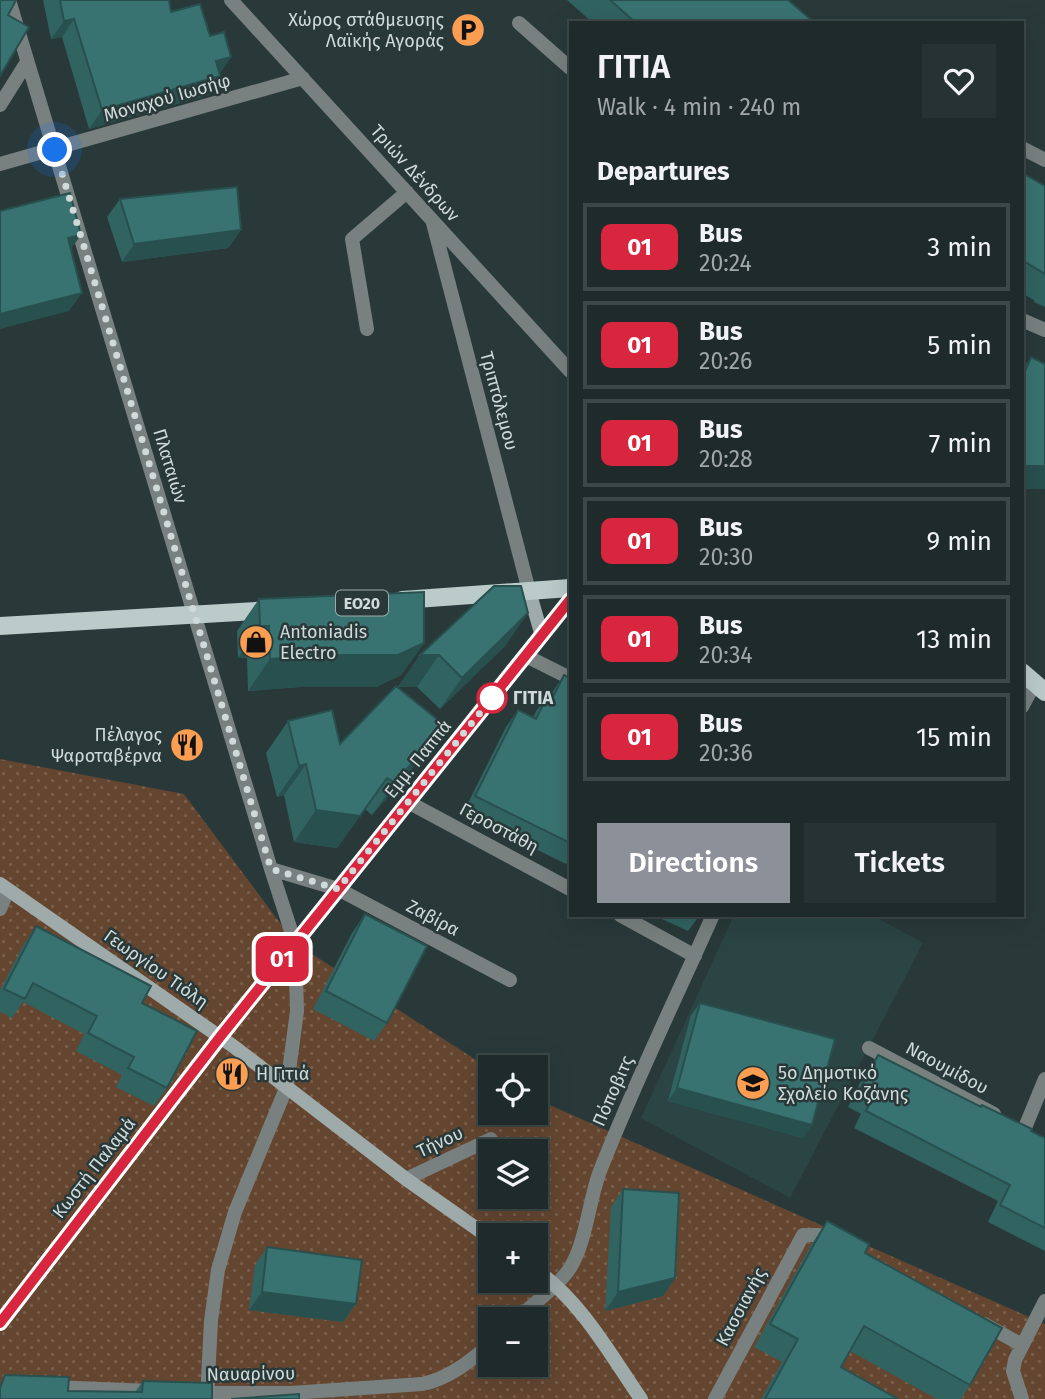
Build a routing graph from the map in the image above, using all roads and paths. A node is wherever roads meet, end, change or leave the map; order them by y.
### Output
1 (9, 0) edge
2 (231, 0) edge
3 (519, 23) dead end
4 (27, 62) junction
5 (569, 67) edge
6 (303, 78) junction
7 (0, 106) edge
8 (1024, 149) edge
9 (55, 150) junction
10 (1045, 160) edge
11 (0, 164) edge
12 (407, 192) junction
13 (432, 220) junction
14 (1024, 321) edge
15 (366, 329) dead end
16 (1045, 330) edge
17 (569, 370) edge
18 (569, 588) edge
19 (529, 591) junction
20 (569, 601) edge
21 (385, 602) edge
22 (290, 608) edge
23 (194, 615) junction
24 (0, 626) edge
25 (542, 636) junction
26 (526, 656) junction
27 (569, 678) edge
28 (1034, 682) edge
29 (1024, 703) edge
30 (408, 802) junction
31 (271, 869) junction
32 (4, 887) edge
33 (569, 888) edge
34 (338, 889) junction
35 (0, 909) edge
36 (624, 917) edge
37 (712, 917) edge
38 (295, 943) junction
39 (695, 956) junction
40 (510, 980) dead end
41 (220, 1037) junction
42 (869, 1048) dead end
43 (1045, 1079) edge
44 (287, 1086) junction
45 (478, 1145) edge
46 (406, 1179) junction
47 (478, 1230) edge
48 (842, 1248) edge
49 (548, 1278) edge
50 (556, 1284) junction
51 (1045, 1301) edge
52 (530, 1307) edge
53 (972, 1318) edge
54 (0, 1323) edge
55 (1022, 1345) junction
56 (478, 1355) edge
57 (37, 1386) edge
58 (207, 1396) edge
59 (292, 1396) edge
60 (641, 1399) edge
61 (715, 1399) edge
62 (1022, 1399) edge

1 - 4 street, Πλαταιών
2 - 6 street, Τριών Δένδρων
3 - 5 street
4 - 7 street
4 - 9 street, Πλαταιών
6 - 9 street, Μοναχού Ιωσήφ
6 - 12 street, Τριών Δένδρων
8 - 10 street
9 - 11 street, Μοναχού Ιωσήφ
9 - 23 street, Πλαταιών
12 - 13 street, Τριών Δένδρων
12 - 15 street
13 - 17 street, Τριών Δένδρων
13 - 19 street, Τριπτόλεμου
14 - 16 street
18 - 19 main road, ΕΟ20
19 - 21 main road, ΕΟ20
19 - 25 street
20 - 25 street, Εμμ. Παππά
22 - 23 main road
23 - 24 main road
23 - 31 street, Πλαταιών
25 - 26 street, Εμμ. Παππά
26 - 27 street
26 - 30 street, Εμμ. Παππά
28 - 29 street
30 - 33 street, Γεροστάθη
30 - 34 street, Εμμ. Παππά
31 - 34 street, Ζαβίρα
31 - 38 street, Πλαταιών
32 - 35 street
32 - 41 street, Γεωργίου Τιόλη
34 - 38 street, Εμμ. Παππά
34 - 40 street, Ζαβίρα
36 - 39 street
37 - 39 street, Πόποβιτς
38 - 41 street, Εμμ. Παππά
38 - 44 street
39 - 50 street, Πόποβιτς
41 - 44 street, Γεωργίου Τιόλη
41 - 54 street, Κωστή Παλαμά
42 - 43 street, Ναουμίδου
44 - 46 street, Γεωργίου Τιόλη
44 - 58 street
45 - 46 street, Τήνου
46 - 47 street, Γεωργίου Τιόλη
48 - 61 street, Κασσιανής
49 - 50 street
50 - 52 street
50 - 60 street
51 - 55 street
53 - 55 street
55 - 62 street
56 - 59 street, Ναυαρίνου
57 - 58 street, Ναυαρίνου
58 - 59 street, Ναυαρίνου

